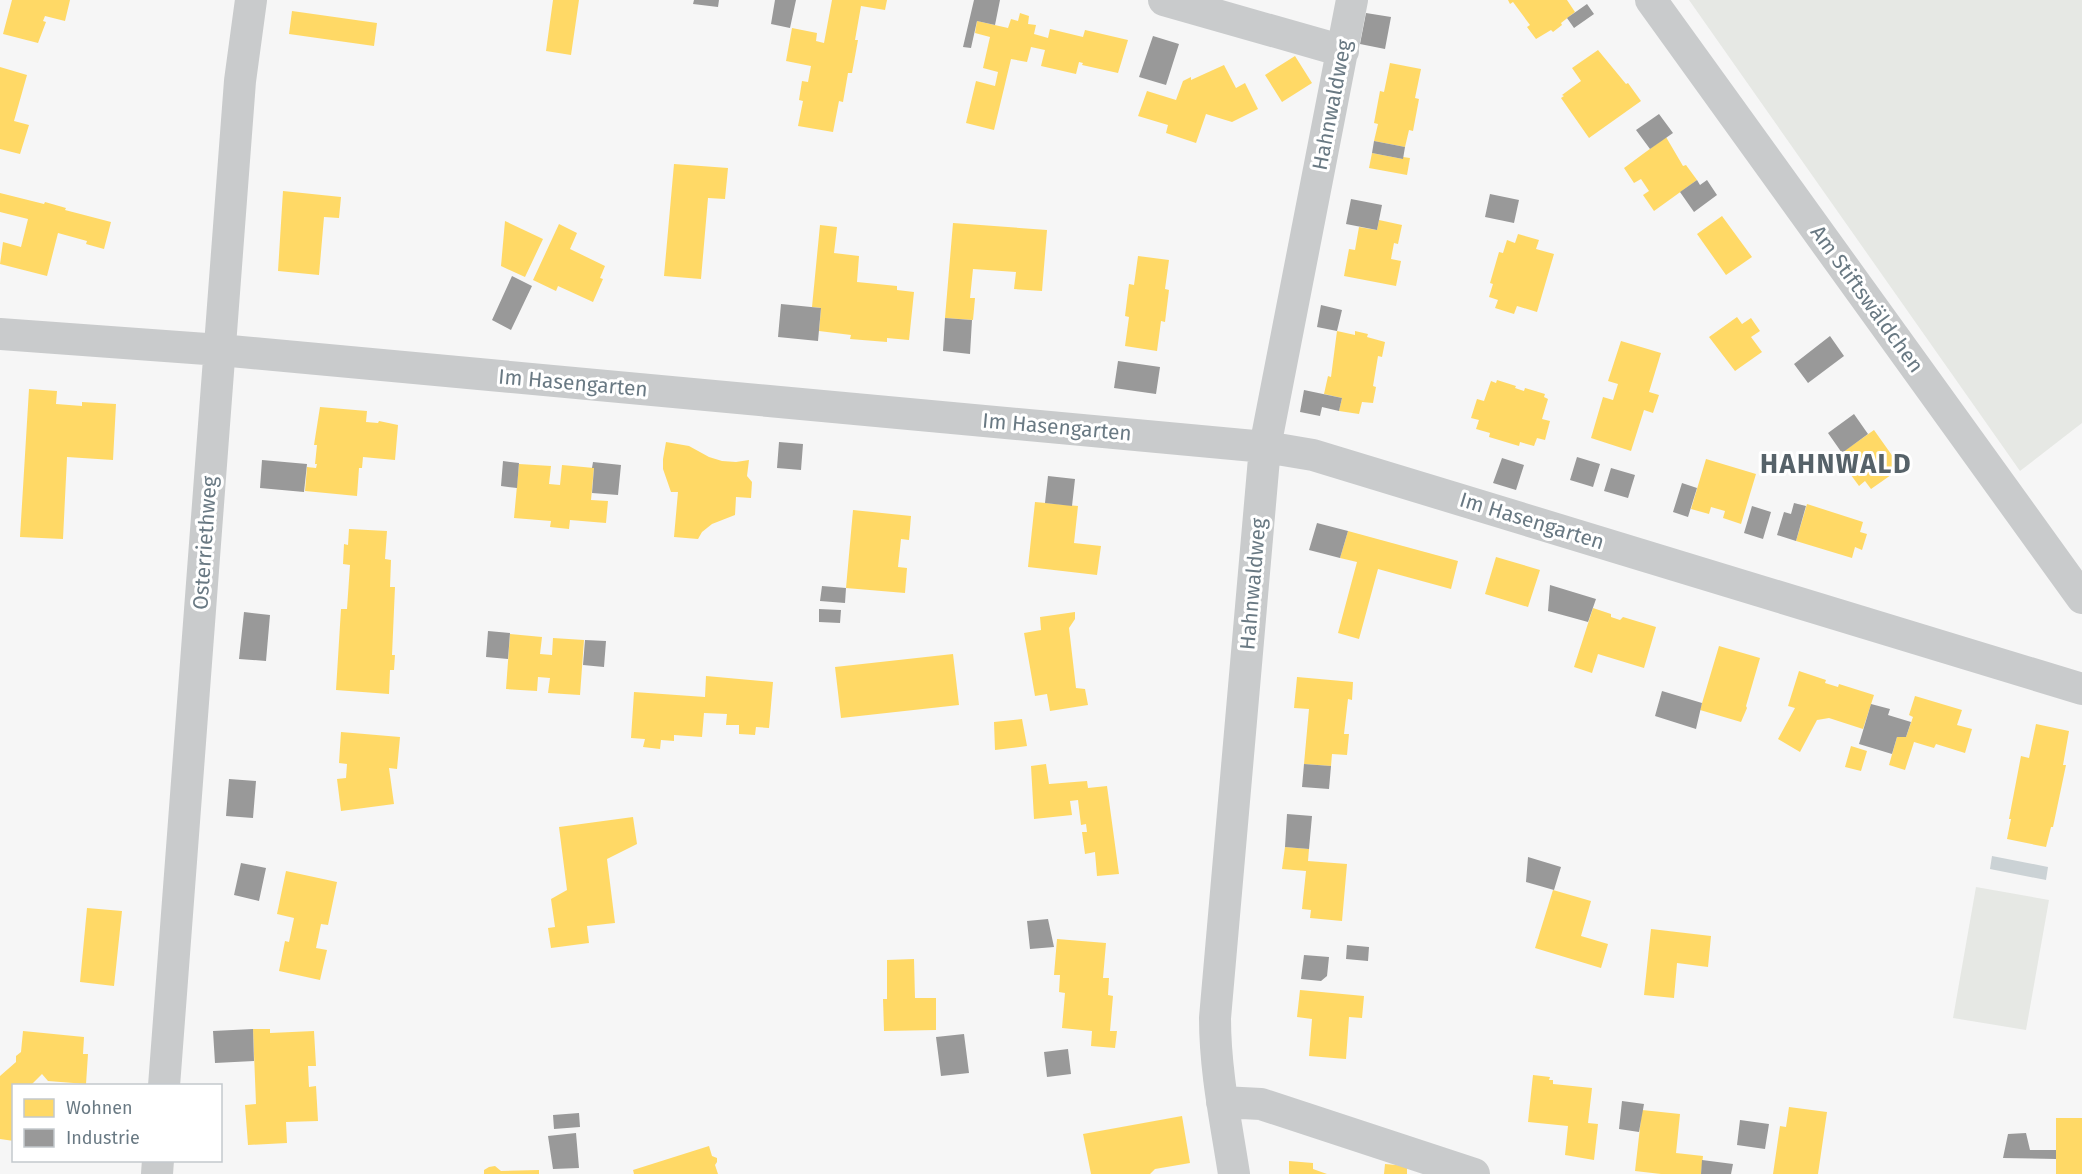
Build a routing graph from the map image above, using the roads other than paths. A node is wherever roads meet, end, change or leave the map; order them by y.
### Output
1 (251, 0) edge
2 (1164, 0) edge
3 (1353, 0) edge
4 (1651, 0) edge
5 (1342, 51) junction
6 (0, 334) edge
7 (220, 350) junction
8 (1265, 447) junction
9 (2082, 598) edge
10 (2082, 688) edge
11 (164, 1084) edge
12 (1222, 1102) junction
13 (1234, 1174) edge
14 (1473, 1174) edge

1 - 7 street, Osterriethweg
2 - 5 street
3 - 5 street, Hahnwaldweg
4 - 9 street, Am Stiftswäldchen
5 - 8 street, Hahnwaldweg
6 - 7 street, Im Hasengarten
7 - 8 street, Im Hasengarten
7 - 11 street, Osterriethweg
8 - 10 street, Im Hasengarten
8 - 12 street, Hahnwaldweg
12 - 13 street, Hahnwaldweg
12 - 14 street

